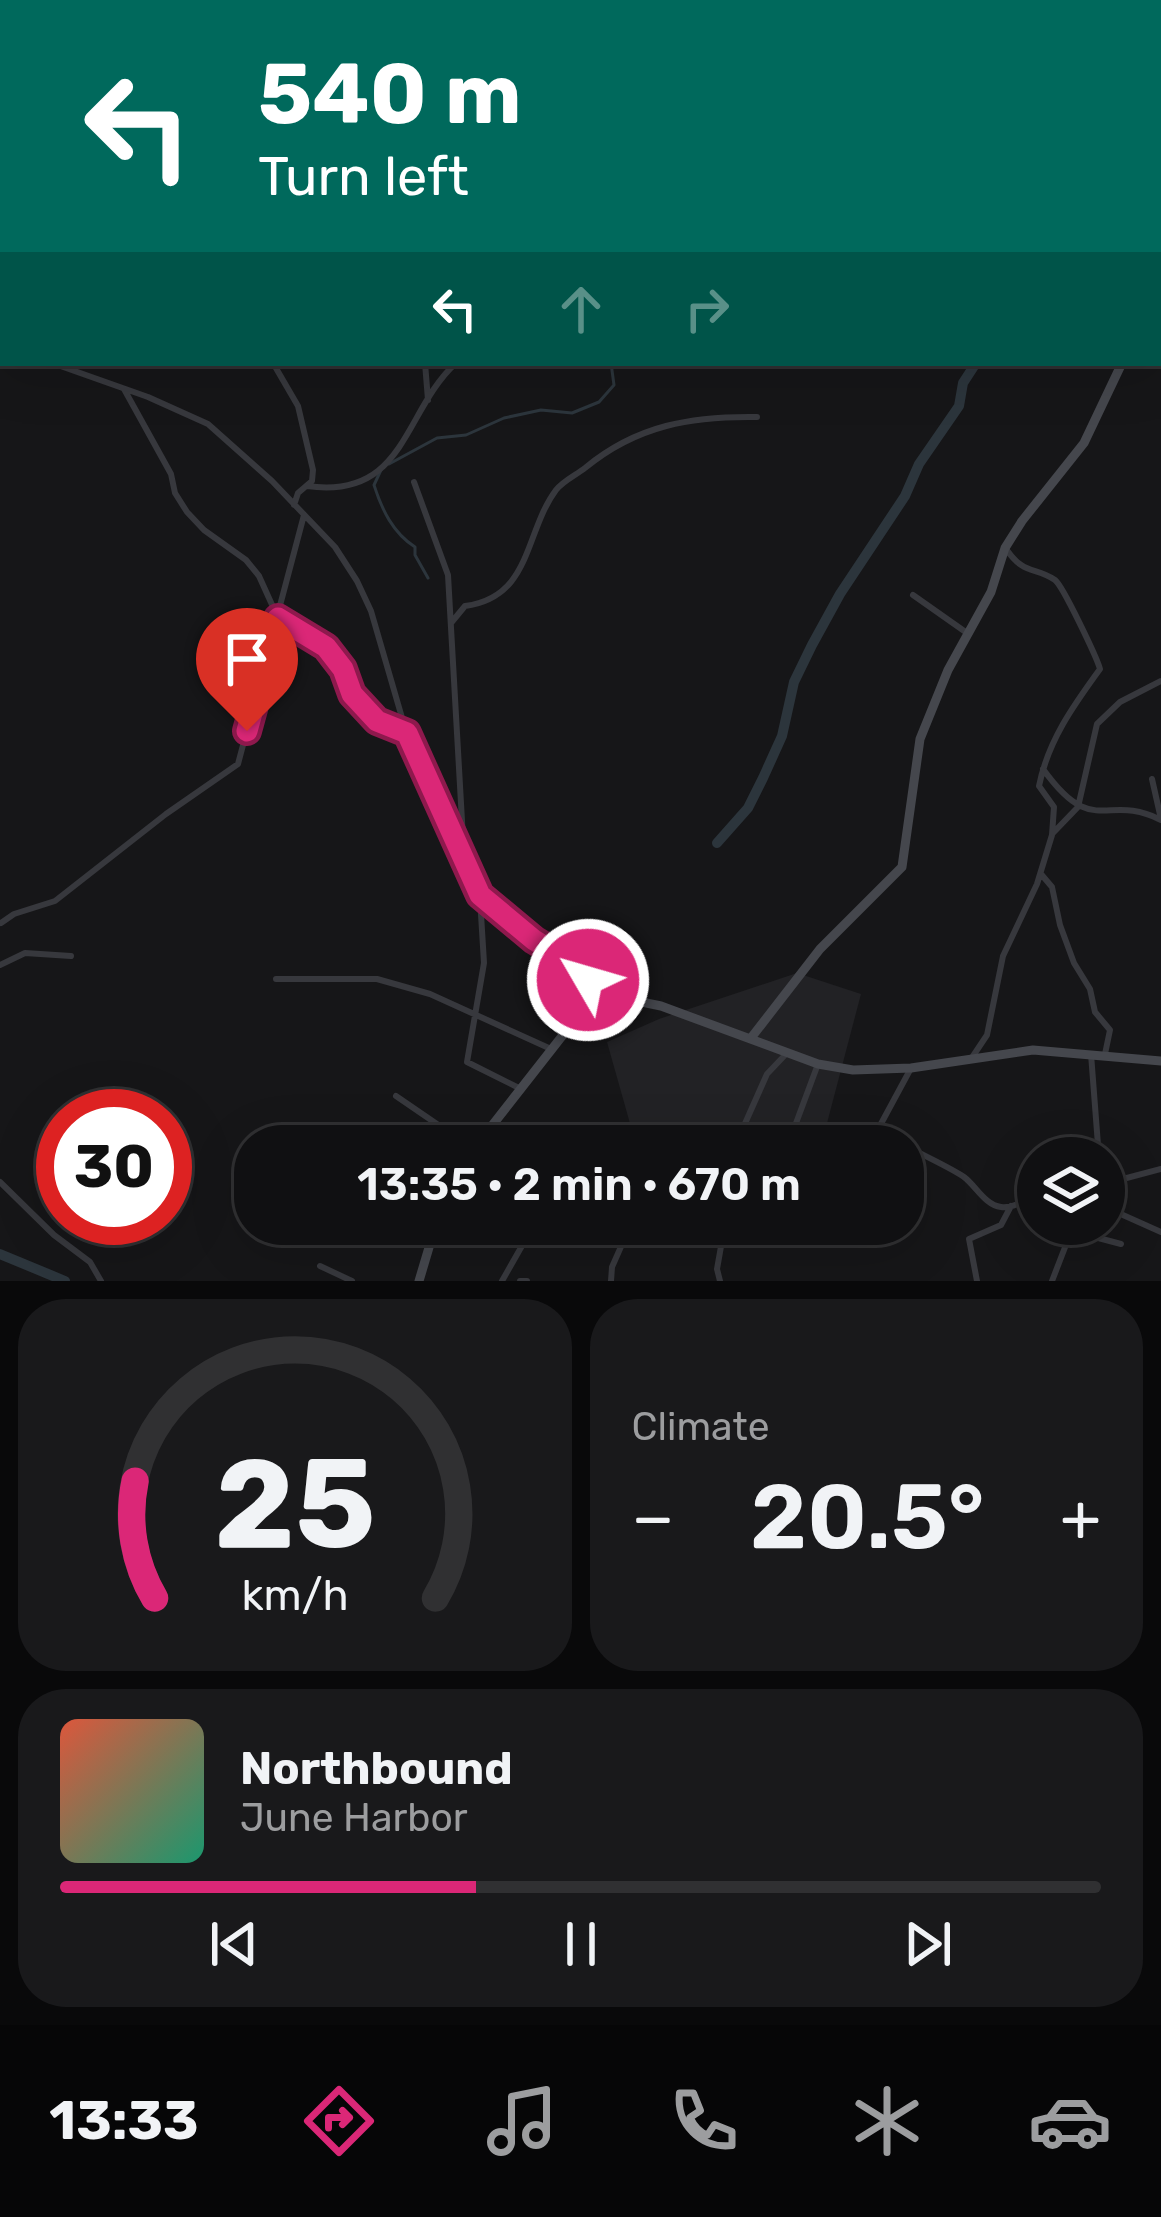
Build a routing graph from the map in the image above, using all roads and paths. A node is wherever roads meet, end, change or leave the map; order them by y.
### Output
1 (60, 366) edge
2 (275, 366) edge
3 (424, 366) edge
4 (453, 366) edge
5 (1121, 366) edge
6 (124, 389) junction
7 (428, 400) junction
8 (757, 417) dead end
9 (414, 482) dead end
10 (308, 486) junction
11 (294, 506) junction
12 (304, 515) junction
13 (1005, 548) junction
14 (913, 595) dead end
15 (278, 618) junction
16 (451, 623) junction
17 (967, 633) junction
18 (1161, 681) edge
19 (407, 733) junction
20 (1043, 770) junction
21 (1152, 779) dead end
22 (1078, 807) junction
23 (1161, 820) edge
24 (1052, 835) junction
25 (464, 863) junction
26 (1040, 874) junction
27 (480, 895) junction
28 (1, 923) edge
29 (70, 956) dead end
30 (0, 965) edge
31 (587, 972) junction
32 (276, 979) dead end
33 (622, 998) junction
34 (581, 1012) junction
35 (476, 1013) junction
36 (751, 1038) junction
37 (551, 1049) junction
38 (1091, 1053) junction
39 (786, 1054) junction
40 (1106, 1054) junction
41 (971, 1059) junction
42 (1161, 1060) edge
43 (818, 1064) junction
44 (911, 1068) junction
45 (521, 1089) junction
46 (396, 1096) dead end
47 (440, 1125) edge
48 (490, 1125) edge
49 (744, 1125) edge
50 (795, 1125) edge
51 (881, 1125) edge
52 (1098, 1137) edge
53 (924, 1154) edge
54 (1161, 1169) edge
55 (1125, 1180) edge
56 (0, 1182) edge
57 (1017, 1202) edge
58 (1011, 1206) junction
59 (1125, 1216) edge
60 (1161, 1232) edge
61 (430, 1245) edge
62 (522, 1245) edge
63 (621, 1245) edge
64 (721, 1245) edge
65 (1065, 1245) edge
66 (320, 1266) dead end
67 (101, 1281) edge
68 (352, 1281) edge
69 (419, 1281) edge
70 (502, 1281) edge
71 (611, 1281) edge
72 (720, 1281) edge
73 (977, 1281) edge
74 (1052, 1281) edge

1 - 6 street
2 - 10 street
3 - 7 street
4 - 7 street
5 - 13 street
6 - 11 street
6 - 15 street
7 - 10 street
8 - 16 street
9 - 16 street
10 - 11 street
11 - 12 street
12 - 15 street
12 - 19 street
13 - 17 street
13 - 20 street
14 - 17 street
15 - 19 street
15 - 28 street
16 - 25 street
17 - 36 street
18 - 22 street
19 - 25 street
20 - 22 street
20 - 24 street
21 - 23 street
22 - 23 street
22 - 24 street
24 - 26 street
25 - 27 street
26 - 40 street
26 - 41 street
27 - 31 street
27 - 35 street
29 - 30 street
31 - 33 street
31 - 34 street
32 - 35 street
33 - 34 street
33 - 36 street
34 - 37 street
35 - 37 street
35 - 45 street
36 - 39 street
37 - 45 street
38 - 40 street
38 - 41 street
38 - 52 street
39 - 43 street
39 - 49 street
40 - 42 street
41 - 44 street
43 - 44 street
43 - 50 street
44 - 51 street
45 - 48 street
46 - 47 street
53 - 58 street
54 - 55 street
56 - 67 street
57 - 58 street
58 - 73 street
59 - 60 street
61 - 69 street
62 - 70 street
63 - 71 street
64 - 72 street
65 - 74 street
66 - 68 street

